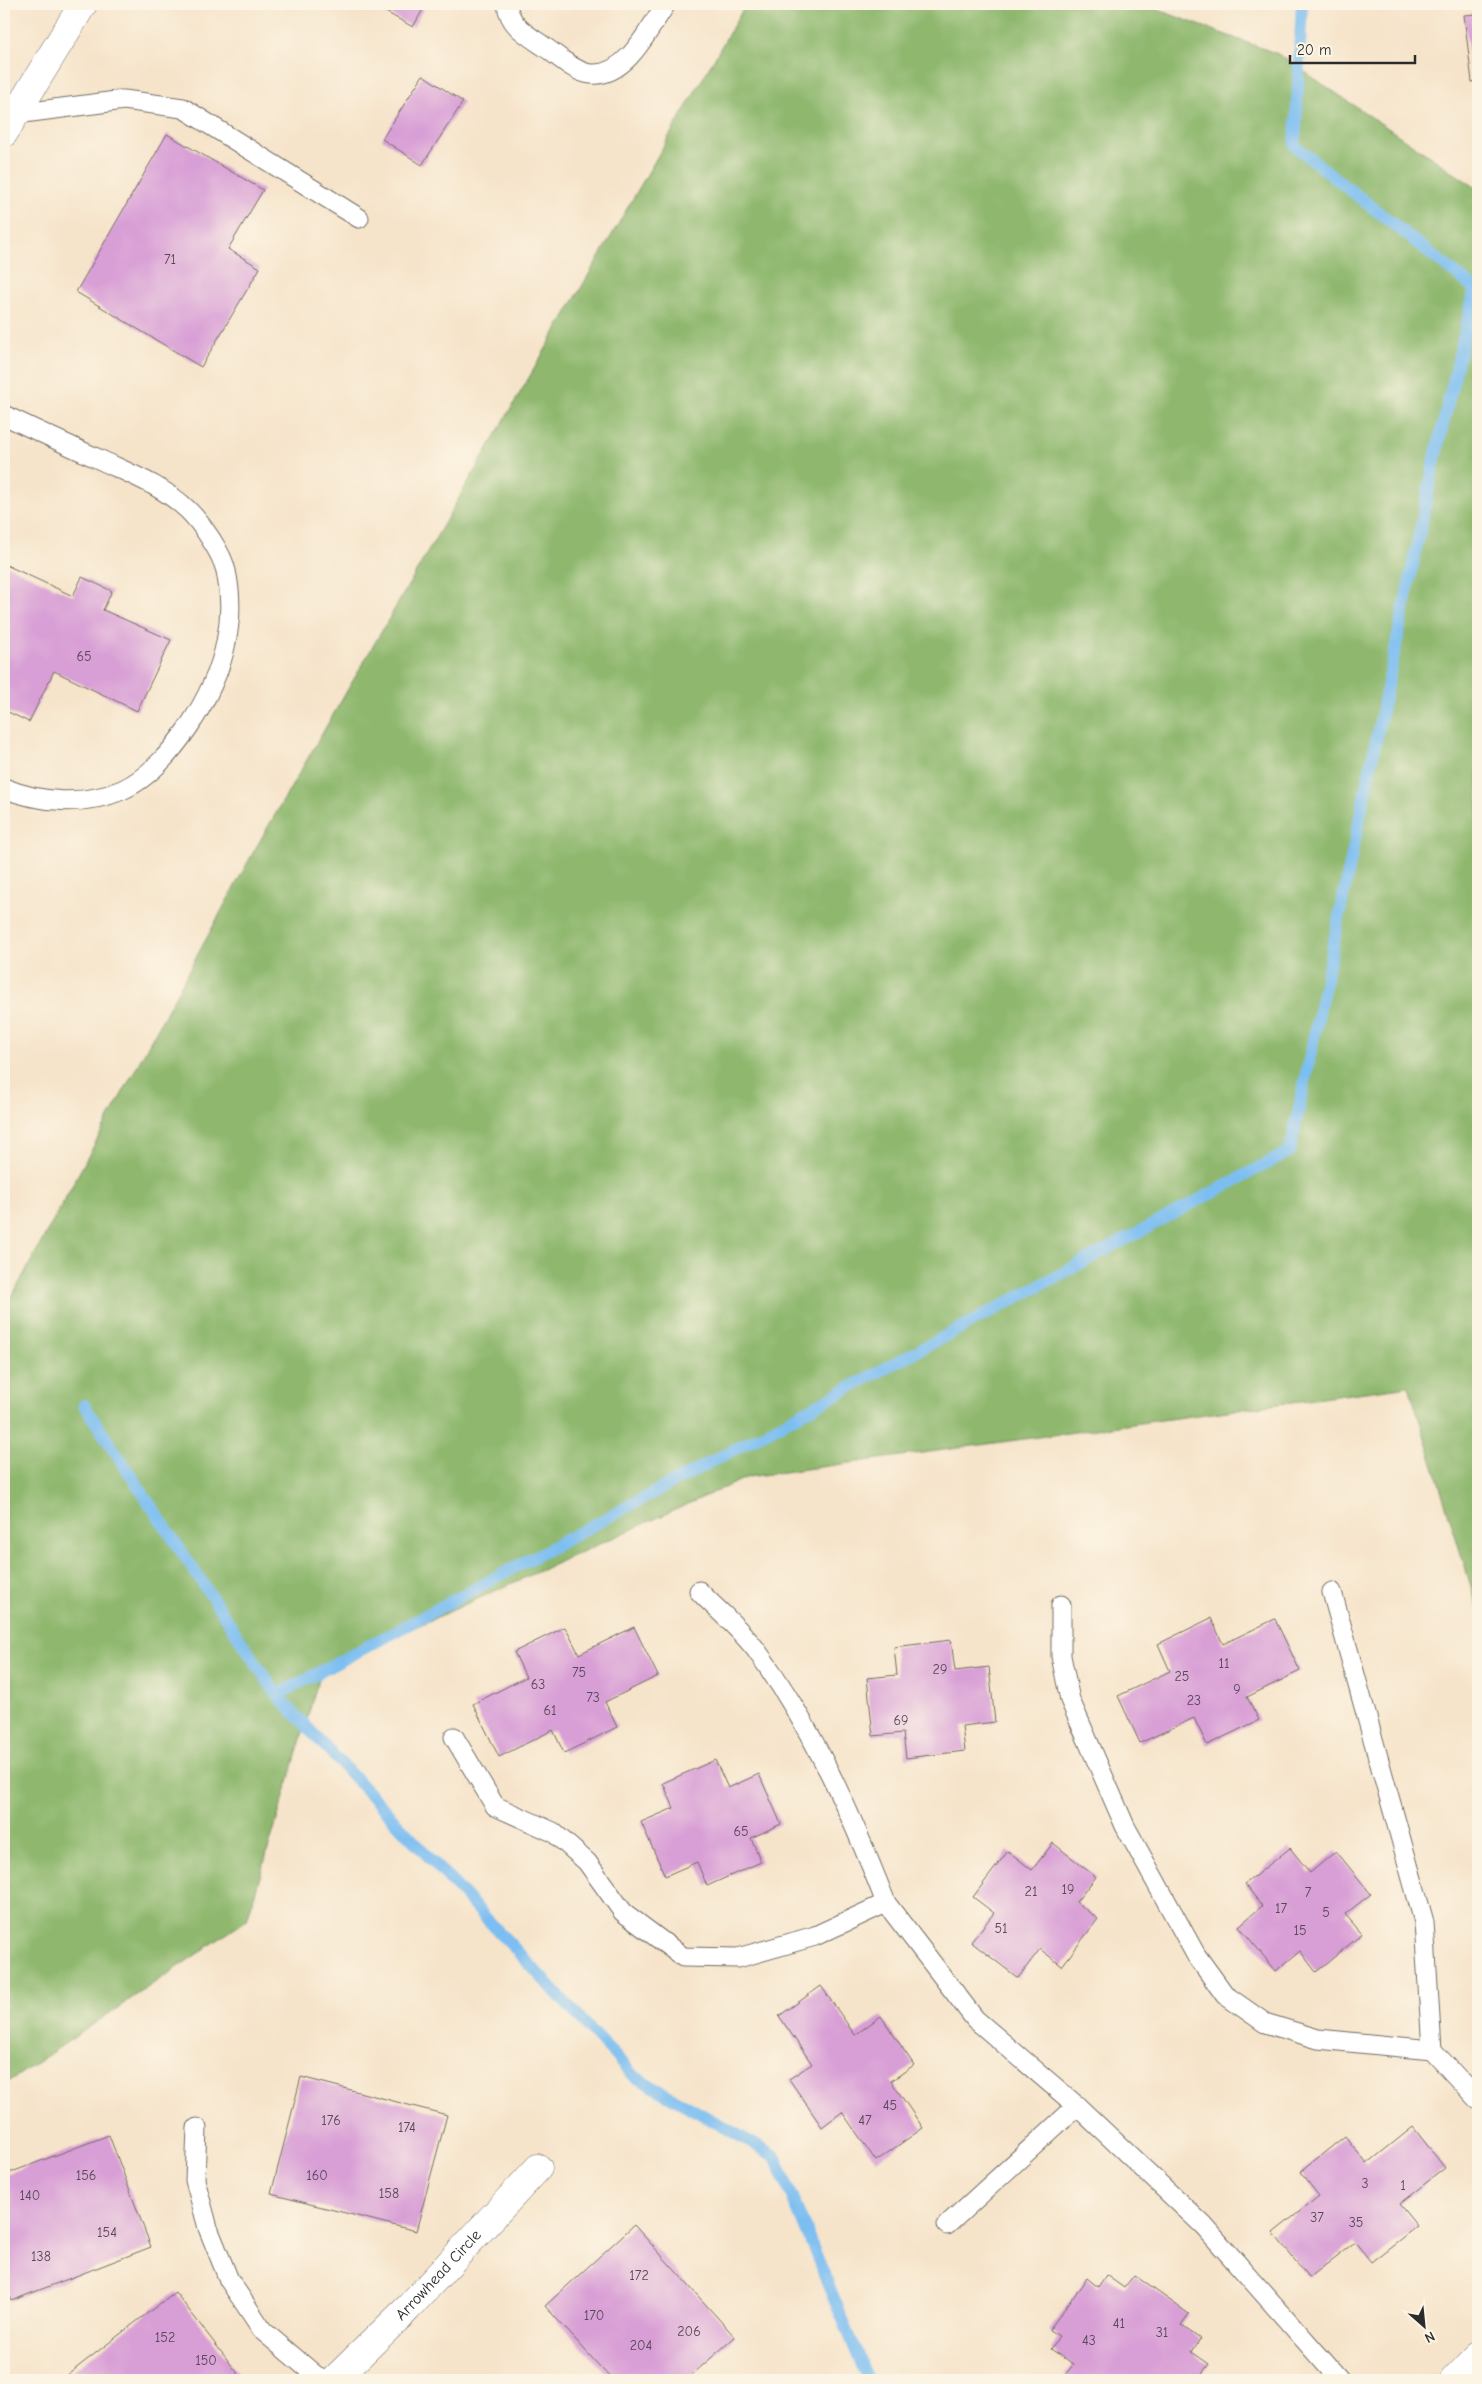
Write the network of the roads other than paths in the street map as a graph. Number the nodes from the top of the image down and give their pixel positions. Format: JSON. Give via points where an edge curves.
{"nodes":[{"id":1,"x":83,"y":4,"type":"edge"},
{"id":2,"x":506,"y":4,"type":"edge"},
{"id":3,"x":666,"y":4,"type":"edge"},
{"id":4,"x":8,"y":118,"type":"edge"},
{"id":5,"x":359,"y":218,"type":"dead end"},
{"id":6,"x":4,"y":415,"type":"edge"},
{"id":7,"x":4,"y":788,"type":"edge"},
{"id":8,"x":699,"y":1591,"type":"dead end"},
{"id":9,"x":1332,"y":1592,"type":"dead end"},
{"id":10,"x":1061,"y":1606,"type":"dead end"},
{"id":11,"x":454,"y":1737,"type":"dead end"},
{"id":12,"x":886,"y":1903,"type":"junction"},
{"id":13,"x":1432,"y":2050,"type":"junction"},
{"id":14,"x":1478,"y":2100,"type":"edge"},
{"id":15,"x":1077,"y":2106,"type":"junction"},
{"id":16,"x":197,"y":2128,"type":"dead end"},
{"id":17,"x":538,"y":2168,"type":"dead end"},
{"id":18,"x":947,"y":2224,"type":"dead end"},
{"id":19,"x":1478,"y":2356,"type":"edge"},
{"id":20,"x":321,"y":2380,"type":"edge"},
{"id":21,"x":334,"y":2380,"type":"edge"},
{"id":22,"x":1340,"y":2380,"type":"edge"},
{"id":23,"x":1455,"y":2380,"type":"edge"}],
"edges":[{"from":1,"to":4,"type":"street"},
{"from":2,"to":3,"type":"lane","via":[[513,23],[522,31],[590,74],[607,72],[619,65],[635,49]]},
{"from":4,"to":5,"type":"lane","via":[[124,100],[183,108]]},
{"from":6,"to":7,"type":"lane","via":[[158,487],[188,510],[210,537],[226,570],[230,606],[226,644],[212,683],[171,750],[147,775],[121,790],[88,799],[48,801]]},
{"from":8,"to":12,"type":"lane","via":[[758,1652],[812,1736],[860,1836]]},
{"from":9,"to":13,"type":"lane","via":[[1424,1922]]},
{"from":10,"to":13,"type":"lane","via":[[1061,1656],[1070,1700],[1125,1826],[1196,1955],[1225,1995],[1265,2023],[1318,2039]]},
{"from":11,"to":12,"type":"lane","via":[[496,1806],[553,1832],[588,1862],[623,1912],[683,1957],[738,1958],[815,1936]]},
{"from":12,"to":15,"type":"lane","via":[[975,2019]]},
{"from":13,"to":14,"type":"lane"},
{"from":15,"to":18,"type":"lane"},
{"from":15,"to":22,"type":"lane","via":[[1204,2226]]},
{"from":16,"to":20,"type":"lane","via":[[195,2180],[208,2228],[229,2280],[263,2331]]},
{"from":17,"to":21,"type":"street","name":"Arrowhead Circle","via":[[408,2308]]},
{"from":19,"to":23,"type":"street"}]}
